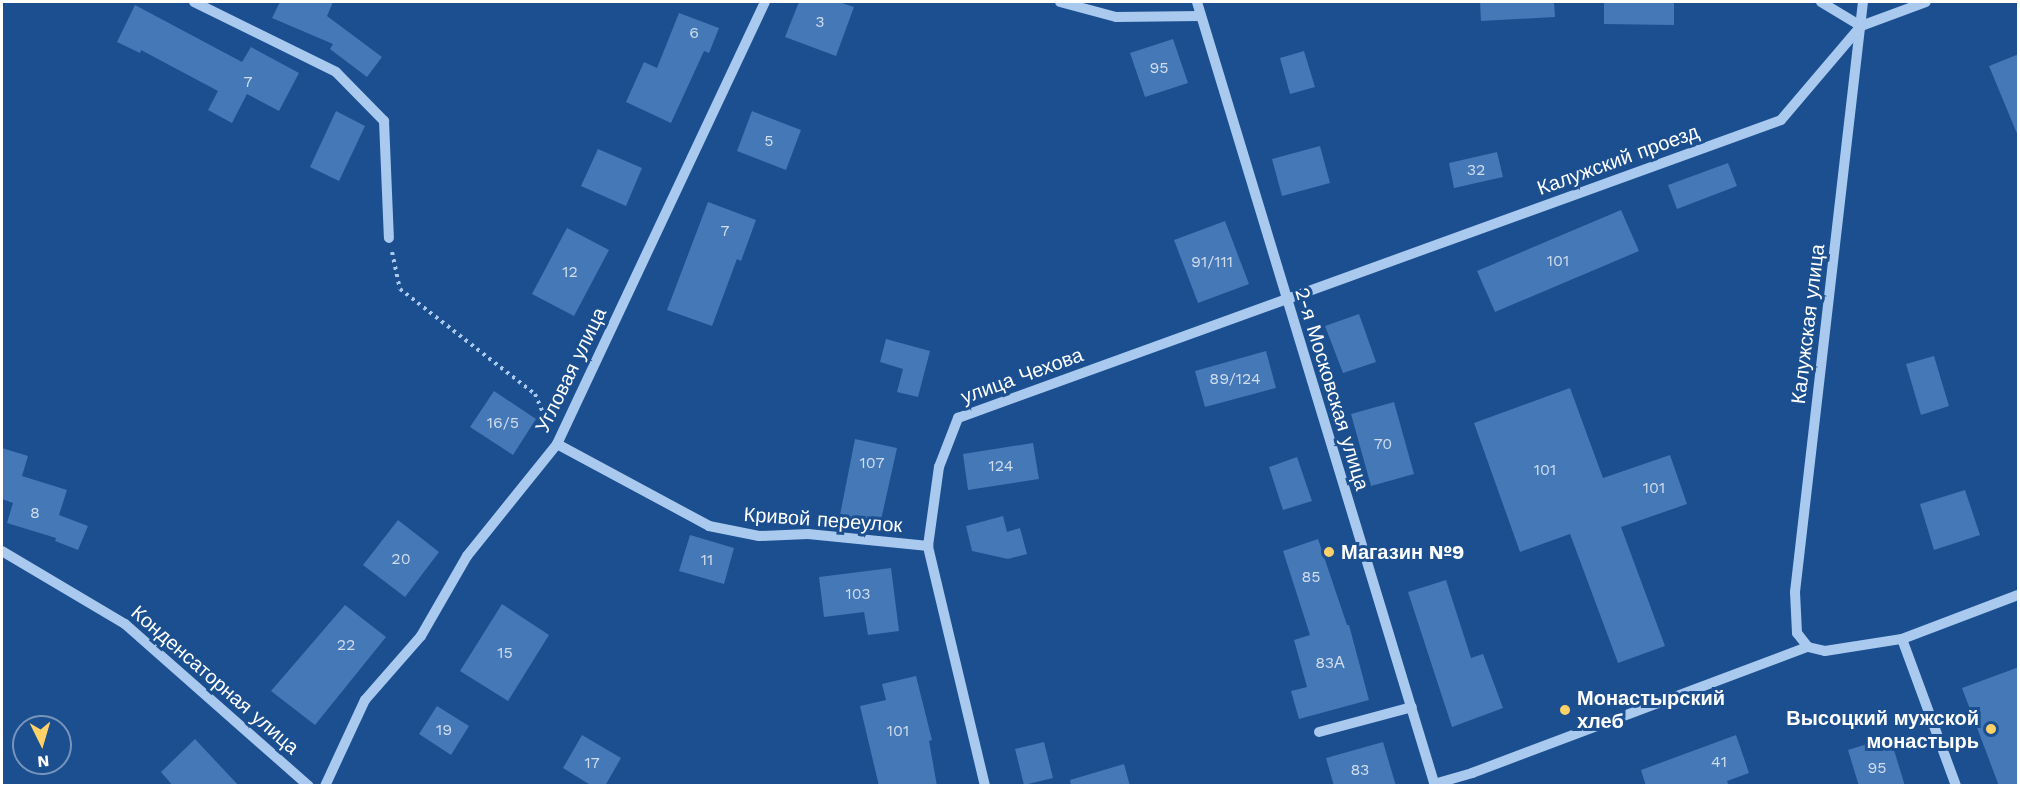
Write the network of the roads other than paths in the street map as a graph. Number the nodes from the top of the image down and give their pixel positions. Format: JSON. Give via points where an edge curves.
{"nodes":[{"id":1,"x":194,"y":2,"type":"edge"},
{"id":2,"x":765,"y":2,"type":"edge"},
{"id":3,"x":1060,"y":2,"type":"edge"},
{"id":4,"x":1197,"y":2,"type":"edge"},
{"id":5,"x":1821,"y":2,"type":"edge"},
{"id":6,"x":1863,"y":2,"type":"edge"},
{"id":7,"x":1926,"y":2,"type":"edge"},
{"id":8,"x":1201,"y":16,"type":"junction"},
{"id":9,"x":1861,"y":26,"type":"junction"},
{"id":10,"x":389,"y":238,"type":"road end"},
{"id":11,"x":1285,"y":299,"type":"junction"},
{"id":12,"x":556,"y":444,"type":"junction"},
{"id":13,"x":928,"y":546,"type":"junction"},
{"id":14,"x":2,"y":551,"type":"edge"},
{"id":15,"x":2019,"y":595,"type":"edge"},
{"id":16,"x":1902,"y":639,"type":"junction"},
{"id":17,"x":1808,"y":647,"type":"junction"},
{"id":18,"x":1412,"y":707,"type":"junction"},
{"id":19,"x":1319,"y":732,"type":"dead end"},
{"id":20,"x":1434,"y":785,"type":"edge"},
{"id":21,"x":309,"y":786,"type":"edge"},
{"id":22,"x":325,"y":786,"type":"edge"},
{"id":23,"x":986,"y":786,"type":"edge"},
{"id":24,"x":1956,"y":786,"type":"edge"}],
"edges":[{"from":1,"to":10,"type":"street","via":[[336,72],[384,122]]},
{"from":2,"to":12,"type":"street","name":"Угловая улица"},
{"from":3,"to":8,"type":"street","via":[[1116,16]]},
{"from":4,"to":8,"type":"street","name":"2-я Московская улица"},
{"from":5,"to":9,"type":"street"},
{"from":6,"to":9,"type":"street","name":"Калужская улица"},
{"from":7,"to":9,"type":"street","name":"Калужский проезд"},
{"from":8,"to":11,"type":"street","name":"2-я Московская улица"},
{"from":9,"to":11,"type":"street","name":"Калужский проезд","via":[[1781,120]]},
{"from":9,"to":17,"type":"street","name":"Калужская улица","via":[[1795,592],[1797,633]]},
{"from":11,"to":13,"type":"street","name":"улица Чехова","via":[[958,418],[939,467]]},
{"from":11,"to":18,"type":"street","name":"2-я Московская улица"},
{"from":12,"to":13,"type":"street","name":"Кривой переулок","via":[[709,526],[759,536],[808,534]]},
{"from":12,"to":22,"type":"street","name":"Угловая улица","via":[[467,556],[421,636],[365,700]]},
{"from":13,"to":23,"type":"street","name":"улица Чехова"},
{"from":14,"to":21,"type":"street","name":"Конденсаторная улица","via":[[126,624]]},
{"from":15,"to":16,"type":"street"},
{"from":16,"to":17,"type":"street","via":[[1825,651]]},
{"from":16,"to":24,"type":"street"},
{"from":17,"to":20,"type":"street"},
{"from":18,"to":19,"type":"street"},
{"from":18,"to":20,"type":"street","name":"2-я Московская улица"}]}
